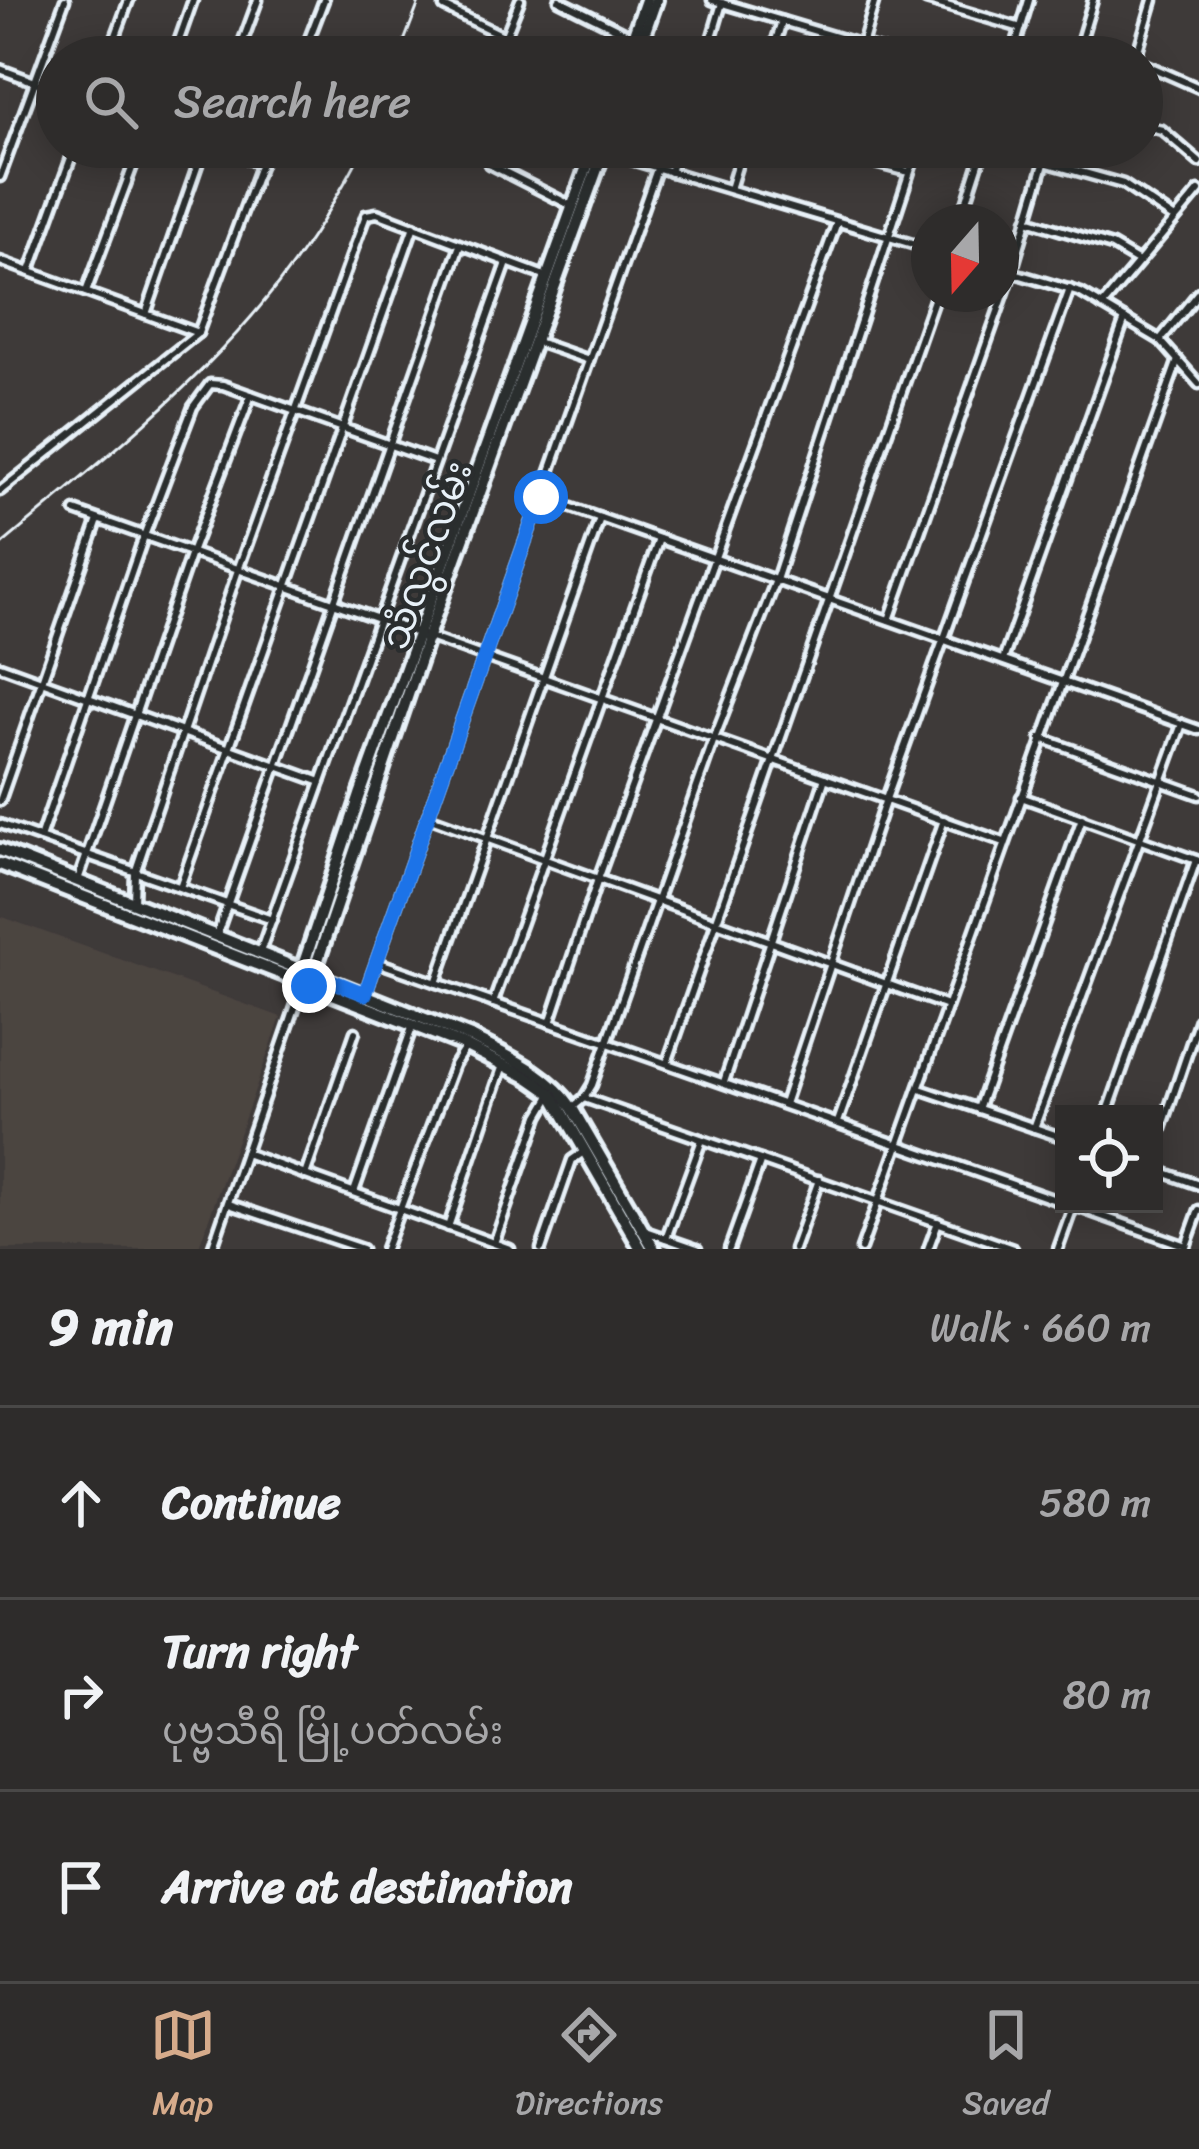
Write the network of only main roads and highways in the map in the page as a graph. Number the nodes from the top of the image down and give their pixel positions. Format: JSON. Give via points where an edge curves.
{"nodes":[{"id":1,"x":646,"y":0,"type":"edge"},
{"id":2,"x":656,"y":0,"type":"edge"},
{"id":3,"x":633,"y":36,"type":"edge"},
{"id":4,"x":643,"y":36,"type":"edge"},
{"id":5,"x":590,"y":168,"type":"edge"},
{"id":6,"x":593,"y":168,"type":"edge"},
{"id":7,"x":552,"y":278,"type":"junction"},
{"id":8,"x":422,"y":636,"type":"junction"},
{"id":9,"x":0,"y":850,"type":"edge"},
{"id":10,"x":0,"y":864,"type":"edge"},
{"id":11,"x":305,"y":980,"type":"junction"},
{"id":12,"x":470,"y":1042,"type":"junction"},
{"id":13,"x":633,"y":1220,"type":"junction"},
{"id":14,"x":641,"y":1249,"type":"edge"},
{"id":15,"x":654,"y":1249,"type":"edge"}],
"edges":[{"from":1,"to":3,"type":"main road"},
{"from":2,"to":4,"type":"main road"},
{"from":5,"to":7,"type":"main road","name":"သံလွင်လမ်း"},
{"from":6,"to":7,"type":"main road","name":"သံလွင်လမ်း"},
{"from":7,"to":8,"type":"main road","name":"သံလွင်လမ်း"},
{"from":7,"to":8,"type":"main road","name":"သံလွင်လမ်း"},
{"from":8,"to":11,"type":"main road","name":"သံလွင်လမ်း"},
{"from":9,"to":11,"type":"main road","via":[[260,952]]},
{"from":10,"to":11,"type":"main road"},
{"from":11,"to":12,"type":"main road"},
{"from":11,"to":12,"type":"main road","via":[[365,994]]},
{"from":12,"to":13,"type":"main road","via":[[552,1094]]},
{"from":12,"to":13,"type":"main road","via":[[560,1090]]},
{"from":13,"to":14,"type":"main road"},
{"from":13,"to":15,"type":"main road"}]}
